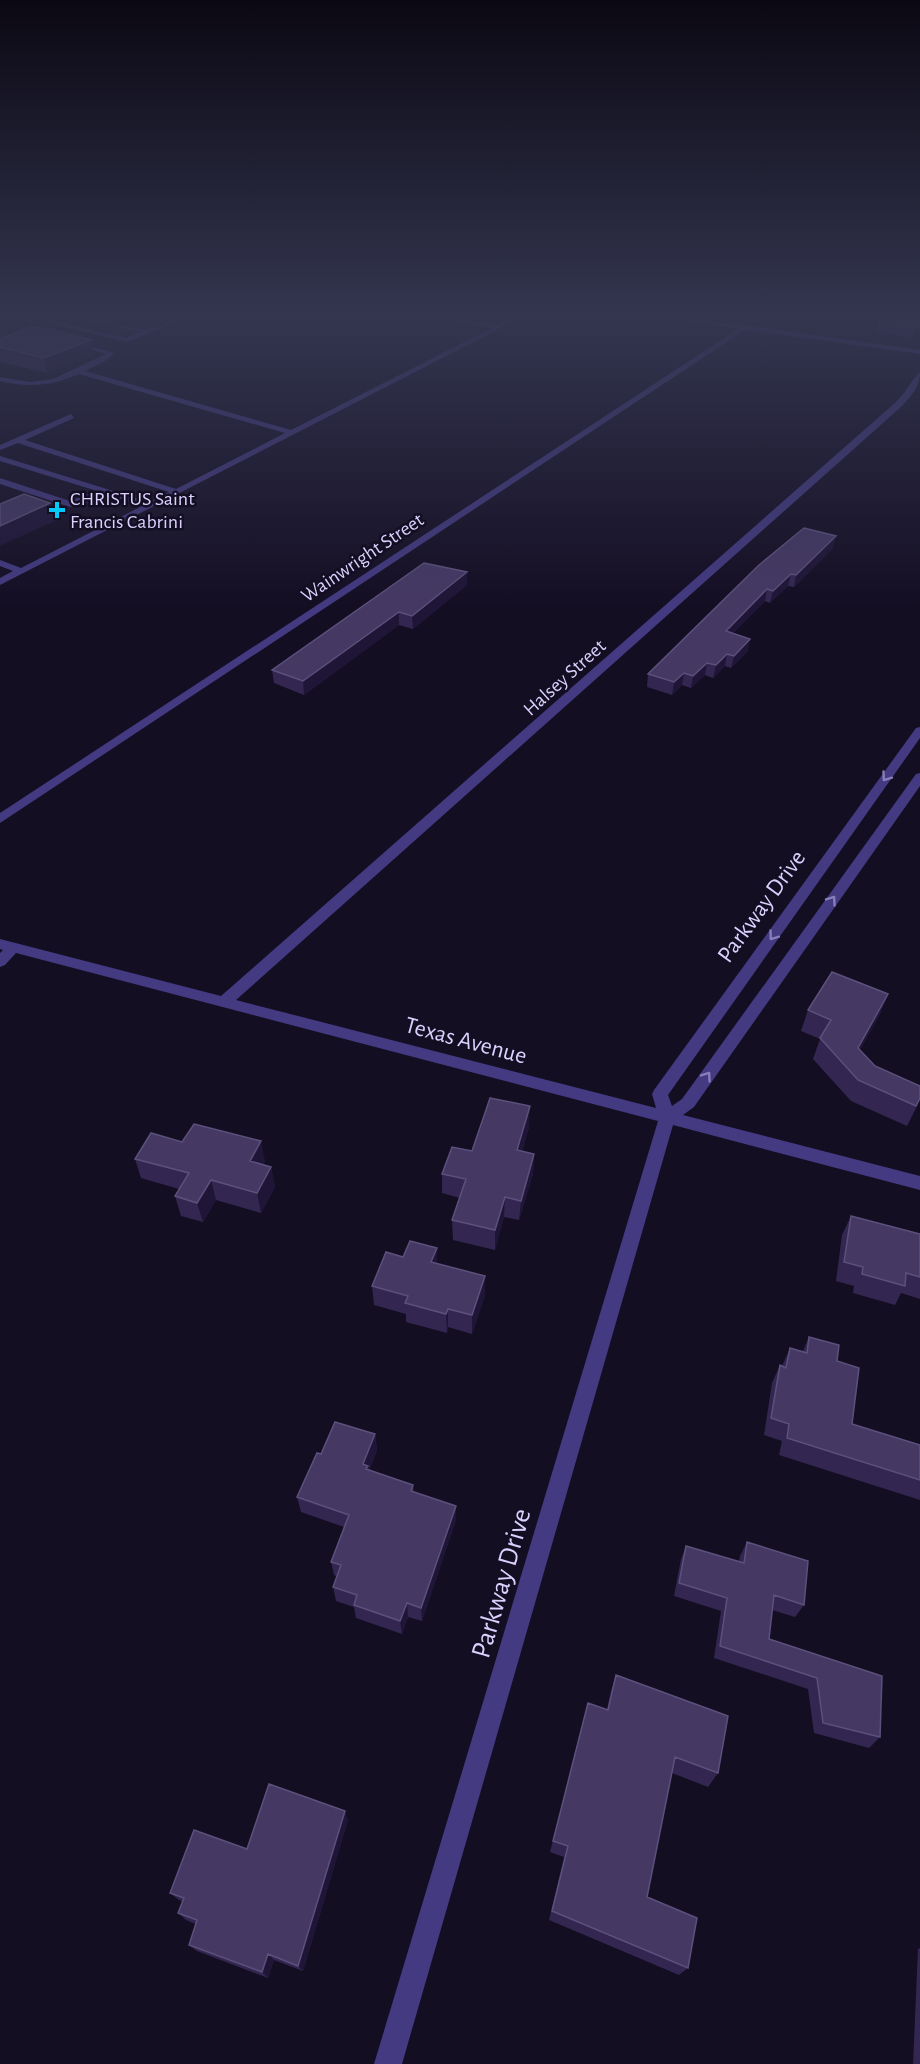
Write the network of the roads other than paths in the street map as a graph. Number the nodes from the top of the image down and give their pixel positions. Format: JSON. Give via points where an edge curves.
{"nodes":[{"id":1,"x":228,"y":414,"type":"edge"},
{"id":2,"x":325,"y":414,"type":"edge"},
{"id":3,"x":613,"y":414,"type":"edge"},
{"id":4,"x":887,"y":414,"type":"edge"},
{"id":5,"x":71,"y":416,"type":"dead end"},
{"id":6,"x":290,"y":432,"type":"junction"},
{"id":7,"x":18,"y":440,"type":"junction"},
{"id":8,"x":0,"y":448,"type":"edge"},
{"id":9,"x":0,"y":458,"type":"edge"},
{"id":10,"x":0,"y":481,"type":"edge"},
{"id":11,"x":105,"y":491,"type":"junction"},
{"id":12,"x":175,"y":491,"type":"junction"},
{"id":13,"x":149,"y":505,"type":"junction"},
{"id":14,"x":0,"y":563,"type":"edge"},
{"id":15,"x":21,"y":571,"type":"junction"},
{"id":16,"x":1,"y":580,"type":"edge"},
{"id":17,"x":920,"y":730,"type":"edge"},
{"id":18,"x":920,"y":777,"type":"edge"},
{"id":19,"x":0,"y":819,"type":"edge"},
{"id":20,"x":6,"y":946,"type":"edge"},
{"id":21,"x":0,"y":962,"type":"edge"},
{"id":22,"x":224,"y":1002,"type":"junction"},
{"id":23,"x":667,"y":1118,"type":"junction"},
{"id":24,"x":920,"y":1183,"type":"edge"},
{"id":25,"x":388,"y":2064,"type":"edge"}],
"edges":[{"from":1,"to":6,"type":"street"},
{"from":2,"to":6,"type":"street"},
{"from":3,"to":19,"type":"street","name":"Wainwright Street"},
{"from":4,"to":22,"type":"street","name":"Halsey Street"},
{"from":5,"to":7,"type":"street"},
{"from":6,"to":12,"type":"street"},
{"from":7,"to":8,"type":"street"},
{"from":7,"to":12,"type":"street"},
{"from":9,"to":11,"type":"street"},
{"from":10,"to":11,"type":"street","via":[[70,504]]},
{"from":11,"to":13,"type":"street"},
{"from":12,"to":13,"type":"street"},
{"from":13,"to":15,"type":"street"},
{"from":14,"to":15,"type":"street"},
{"from":15,"to":16,"type":"street"},
{"from":17,"to":23,"type":"street","name":"Parkway Drive","one_way":true,"via":[[660,1094]]},
{"from":23,"to":18,"type":"street","one_way":true,"via":[[688,1103]]},
{"from":20,"to":21,"type":"street"},
{"from":20,"to":22,"type":"street","name":"Texas Avenue"},
{"from":22,"to":23,"type":"street","name":"Texas Avenue"},
{"from":23,"to":24,"type":"street","name":"Texas Avenue"},
{"from":23,"to":25,"type":"street","name":"Parkway Drive"}]}
